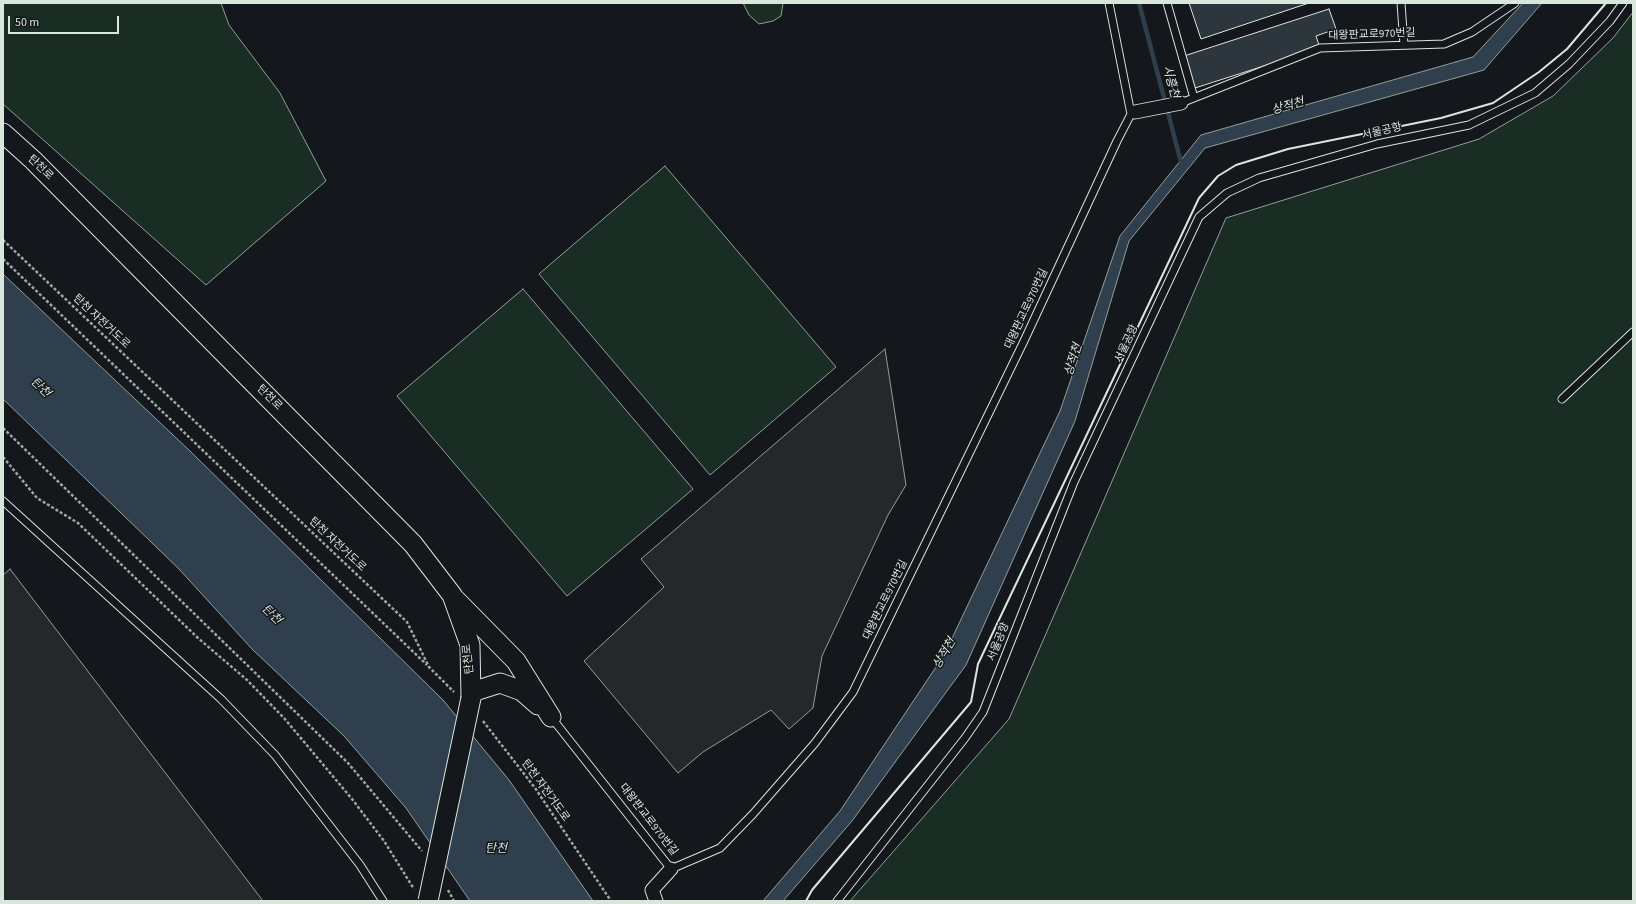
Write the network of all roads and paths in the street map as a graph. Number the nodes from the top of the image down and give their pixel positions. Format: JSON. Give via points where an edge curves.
{"nodes":[{"id":1,"x":1109,"y":3,"type":"edge"},
{"id":2,"x":1167,"y":3,"type":"edge"},
{"id":3,"x":1402,"y":3,"type":"edge"},
{"id":4,"x":1515,"y":3,"type":"edge"},
{"id":5,"x":1623,"y":3,"type":"edge"},
{"id":6,"x":1404,"y":45,"type":"junction"},
{"id":7,"x":1194,"y":98,"type":"junction"},
{"id":8,"x":1181,"y":103,"type":"joint"},
{"id":9,"x":1133,"y":113,"type":"junction"},
{"id":10,"x":3,"y":133,"type":"edge"},
{"id":11,"x":3,"y":240,"type":"edge"},
{"id":12,"x":3,"y":259,"type":"edge"},
{"id":13,"x":1633,"y":332,"type":"edge"},
{"id":14,"x":1562,"y":399,"type":"dead end"},
{"id":15,"x":3,"y":428,"type":"edge"},
{"id":16,"x":3,"y":457,"type":"edge"},
{"id":17,"x":3,"y":501,"type":"edge"},
{"id":18,"x":452,"y":595,"type":"junction"},
{"id":19,"x":429,"y":667,"type":"junction"},
{"id":20,"x":466,"y":694,"type":"junction"},
{"id":21,"x":478,"y":716,"type":"dead end"},
{"id":22,"x":551,"y":717,"type":"junction"},
{"id":23,"x":423,"y":852,"type":"dead end"},
{"id":24,"x":672,"y":869,"type":"junction"},
{"id":25,"x":448,"y":889,"type":"dead end"},
{"id":26,"x":422,"y":896,"type":"edge"},
{"id":27,"x":383,"y":901,"type":"edge"},
{"id":28,"x":454,"y":901,"type":"edge"},
{"id":29,"x":611,"y":901,"type":"edge"},
{"id":30,"x":656,"y":901,"type":"edge"},
{"id":31,"x":837,"y":901,"type":"edge"}],
"edges":[{"from":1,"to":9,"type":"lane"},
{"from":2,"to":7,"type":"lane"},
{"from":3,"to":6,"type":"lane"},
{"from":4,"to":6,"type":"lane","name":"대왕판교로970번길","via":[[1472,32],[1444,44]]},
{"from":5,"to":31,"type":"lane","name":"서울공항","via":[[1610,22],[1569,64],[1534,93],[1469,125],[1377,144],[1258,178],[1227,193],[1199,217],[1074,482],[983,712]]},
{"from":6,"to":7,"type":"lane","name":"대왕판교로970번길","via":[[1320,48]]},
{"from":7,"to":8,"type":"lane","name":"대왕판교로970번길"},
{"from":8,"to":9,"type":"street"},
{"from":9,"to":24,"type":"lane","name":"대왕판교로970번길","via":[[1117,141],[1024,340],[853,692],[815,743],[720,848]]},
{"from":10,"to":18,"type":"main road","name":"탄천로","via":[[45,172],[413,544]]},
{"from":11,"to":19,"type":"path","name":"탄천 자전거도로","via":[[407,622]]},
{"from":12,"to":19,"type":"path"},
{"from":13,"to":14,"type":"lane"},
{"from":15,"to":23,"type":"path","via":[[348,763]]},
{"from":16,"to":26,"type":"path","via":[[37,498],[78,523],[198,638],[247,680],[284,718],[352,799]]},
{"from":17,"to":27,"type":"lane","via":[[221,699],[275,755],[360,865]]},
{"from":18,"to":20,"type":"main road","name":"탄천로","via":[[470,645]]},
{"from":18,"to":22,"type":"main road","via":[[516,661]]},
{"from":19,"to":20,"type":"path","name":"탄천 자전거도로"},
{"from":20,"to":22,"type":"main road","via":[[500,683],[522,691]]},
{"from":20,"to":26,"type":"main road","name":"탄천로","bridge":true},
{"from":21,"to":29,"type":"path","name":"탄천 자전거도로","via":[[535,788]]},
{"from":22,"to":24,"type":"lane","name":"대왕판교로970번길"},
{"from":24,"to":30,"type":"street","via":[[652,890]]},
{"from":25,"to":28,"type":"path"}]}
